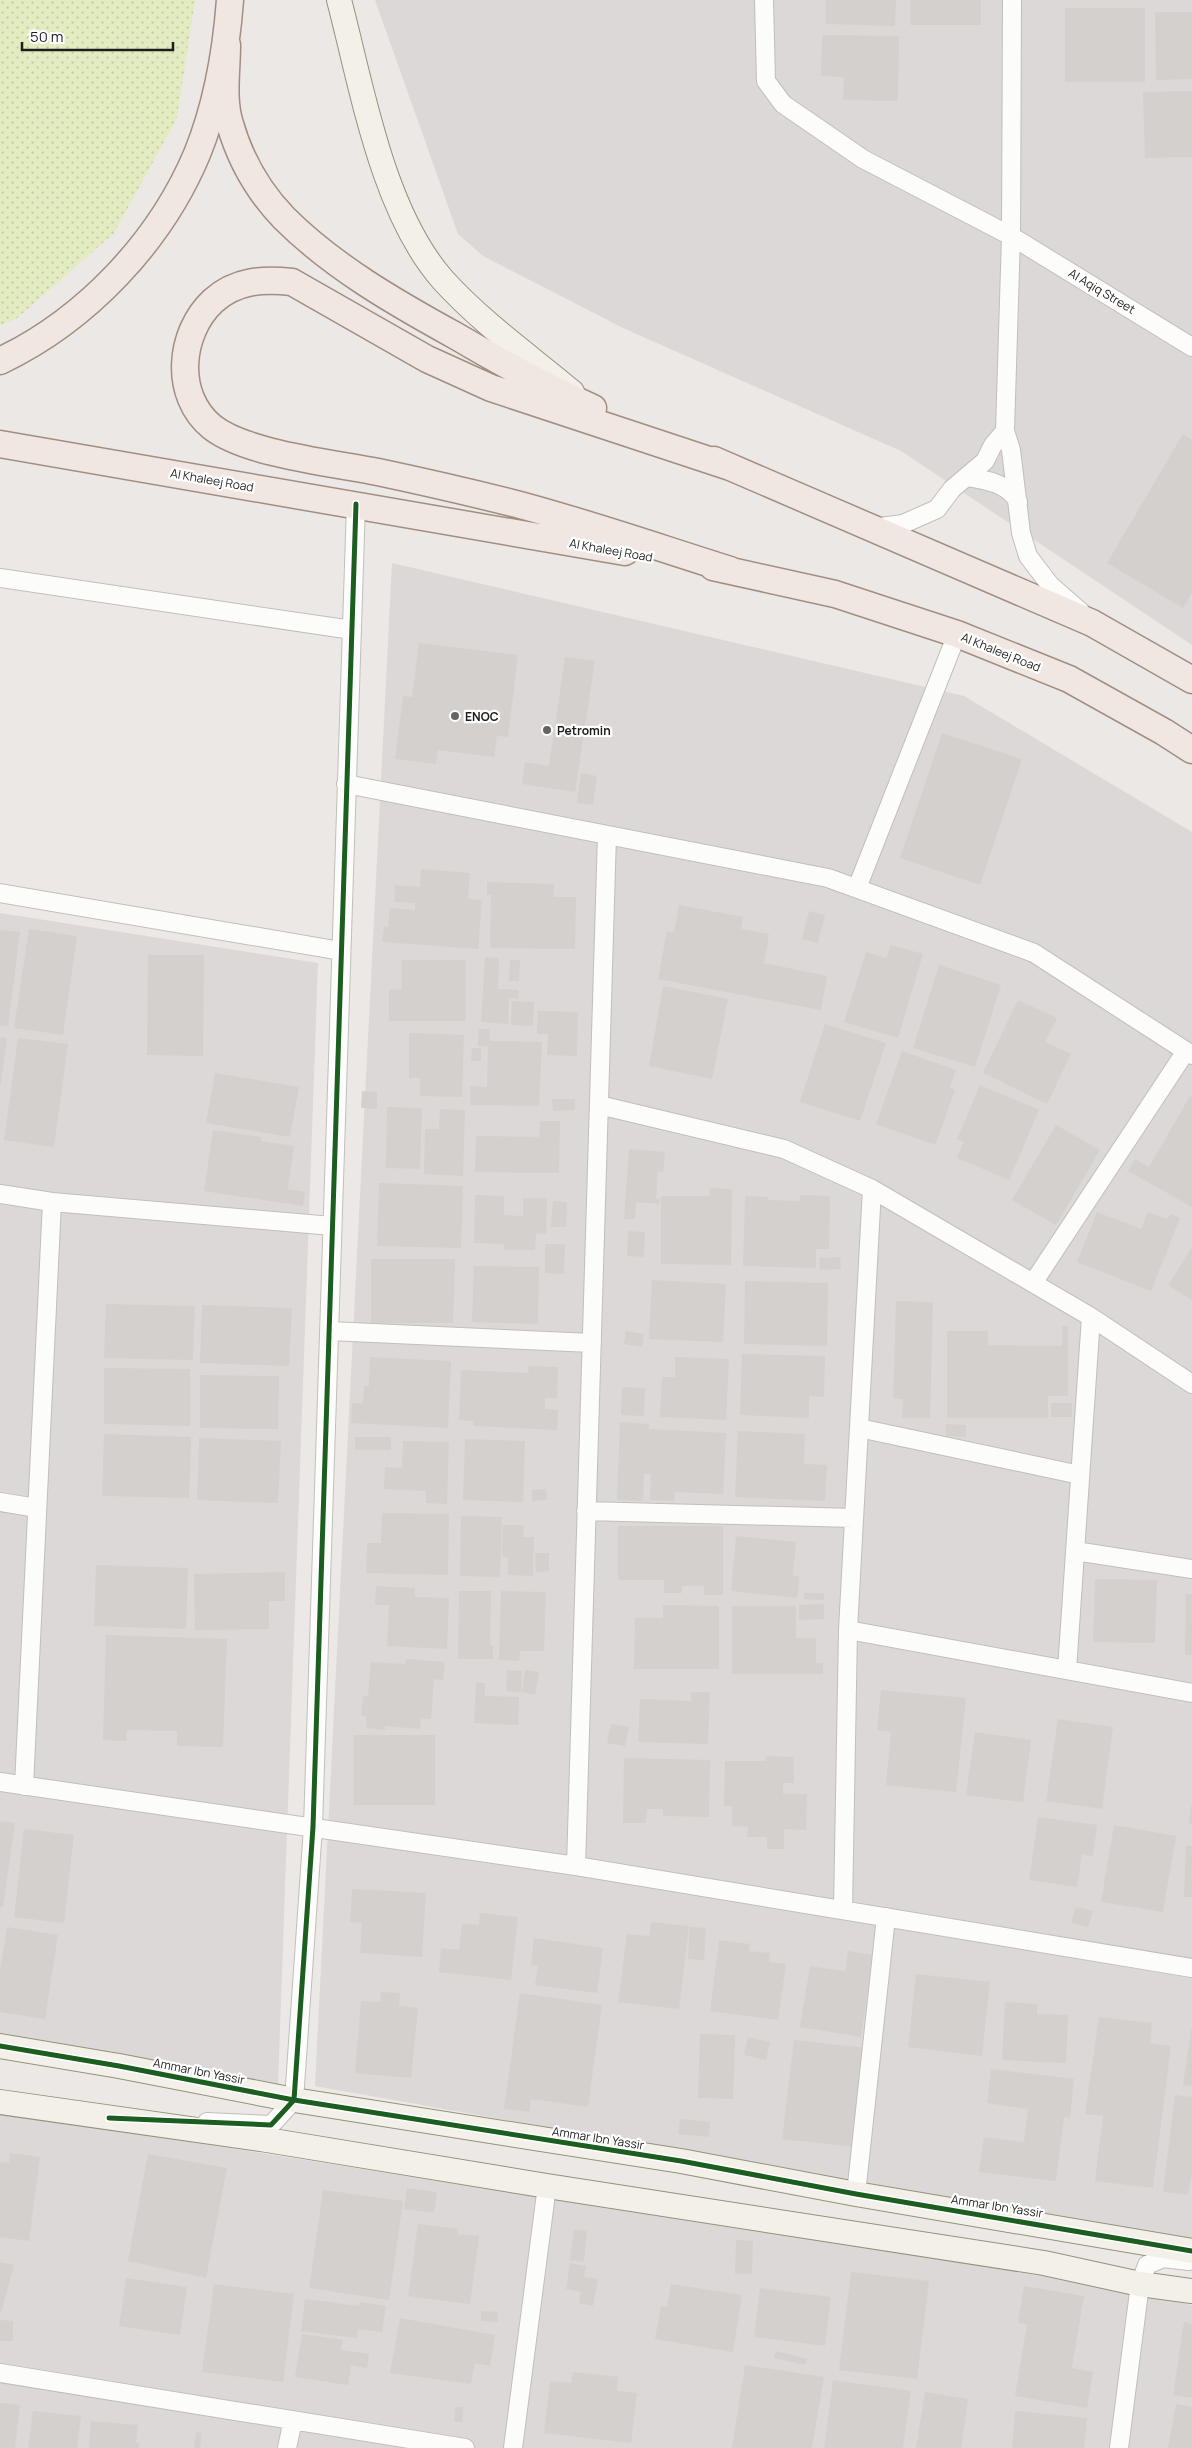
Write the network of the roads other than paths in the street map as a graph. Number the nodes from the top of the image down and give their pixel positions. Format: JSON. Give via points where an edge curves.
{"nodes":[{"id":1,"x":230,"y":0,"type":"edge"},
{"id":2,"x":339,"y":0,"type":"edge"},
{"id":3,"x":764,"y":0,"type":"edge"},
{"id":4,"x":1012,"y":0,"type":"edge"},
{"id":5,"x":227,"y":45,"type":"junction"},
{"id":6,"x":1011,"y":236,"type":"junction"},
{"id":7,"x":1192,"y":346,"type":"edge"},
{"id":8,"x":0,"y":361,"type":"edge"},
{"id":9,"x":587,"y":405,"type":"junction"},
{"id":10,"x":1005,"y":431,"type":"junction"},
{"id":11,"x":0,"y":444,"type":"edge"},
{"id":12,"x":730,"y":467,"type":"junction"},
{"id":13,"x":968,"y":477,"type":"junction"},
{"id":14,"x":1018,"y":502,"type":"junction"},
{"id":15,"x":356,"y":504,"type":"junction"},
{"id":16,"x":873,"y":528,"type":"junction"},
{"id":17,"x":730,"y":570,"type":"junction"},
{"id":18,"x":0,"y":578,"type":"edge"},
{"id":19,"x":1092,"y":623,"type":"junction"},
{"id":20,"x":352,"y":630,"type":"junction"},
{"id":21,"x":957,"y":634,"type":"junction"},
{"id":22,"x":1192,"y":680,"type":"edge"},
{"id":23,"x":1192,"y":750,"type":"edge"},
{"id":24,"x":346,"y":784,"type":"junction"},
{"id":25,"x":607,"y":835,"type":"junction"},
{"id":26,"x":857,"y":888,"type":"junction"},
{"id":27,"x":0,"y":893,"type":"edge"},
{"id":28,"x":341,"y":951,"type":"junction"},
{"id":29,"x":1189,"y":1053,"type":"edge"},
{"id":30,"x":599,"y":1105,"type":"junction"},
{"id":31,"x":872,"y":1189,"type":"junction"},
{"id":32,"x":0,"y":1194,"type":"edge"},
{"id":33,"x":52,"y":1202,"type":"junction"},
{"id":34,"x":332,"y":1226,"type":"junction"},
{"id":35,"x":1033,"y":1283,"type":"junction"},
{"id":36,"x":1091,"y":1317,"type":"junction"},
{"id":37,"x":329,"y":1331,"type":"junction"},
{"id":38,"x":592,"y":1343,"type":"junction"},
{"id":39,"x":1192,"y":1384,"type":"edge"},
{"id":40,"x":859,"y":1428,"type":"junction"},
{"id":41,"x":1080,"y":1475,"type":"junction"},
{"id":42,"x":0,"y":1502,"type":"edge"},
{"id":43,"x":37,"y":1508,"type":"junction"},
{"id":44,"x":586,"y":1511,"type":"junction"},
{"id":45,"x":854,"y":1518,"type":"junction"},
{"id":46,"x":1075,"y":1551,"type":"junction"},
{"id":47,"x":1192,"y":1568,"type":"edge"},
{"id":48,"x":848,"y":1630,"type":"junction"},
{"id":49,"x":1067,"y":1670,"type":"junction"},
{"id":50,"x":1192,"y":1693,"type":"edge"},
{"id":51,"x":0,"y":1782,"type":"edge"},
{"id":52,"x":24,"y":1786,"type":"junction"},
{"id":53,"x":313,"y":1827,"type":"junction"},
{"id":54,"x":576,"y":1866,"type":"junction"},
{"id":55,"x":843,"y":1910,"type":"junction"},
{"id":56,"x":886,"y":1917,"type":"junction"},
{"id":57,"x":1192,"y":1968,"type":"edge"},
{"id":58,"x":0,"y":2046,"type":"edge"},
{"id":59,"x":294,"y":2100,"type":"junction"},
{"id":60,"x":0,"y":2102,"type":"edge"},
{"id":61,"x":109,"y":2118,"type":"junction"},
{"id":62,"x":547,"y":2186,"type":"junction"},
{"id":63,"x":856,"y":2194,"type":"junction"},
{"id":64,"x":1192,"y":2251,"type":"edge"},
{"id":65,"x":1192,"y":2261,"type":"edge"},
{"id":66,"x":1140,"y":2284,"type":"junction"},
{"id":67,"x":1192,"y":2291,"type":"edge"},
{"id":68,"x":0,"y":2373,"type":"edge"},
{"id":69,"x":293,"y":2420,"type":"junction"},
{"id":70,"x":287,"y":2448,"type":"edge"},
{"id":71,"x":465,"y":2448,"type":"edge"},
{"id":72,"x":514,"y":2448,"type":"edge"},
{"id":73,"x":1119,"y":2448,"type":"edge"}],
"edges":[{"from":1,"to":5,"type":"main road"},
{"from":2,"to":9,"type":"street","via":[[392,190],[421,250],[442,279],[474,310]]},
{"from":3,"to":6,"type":"street","name":"Al Aqiq Street","via":[[766,80],[783,104],[863,159]]},
{"from":4,"to":6,"type":"street"},
{"from":5,"to":8,"type":"main road","via":[[214,104],[196,155],[169,206],[137,253],[101,290],[53,331]]},
{"from":5,"to":9,"type":"main road","via":[[229,122],[248,169],[284,218],[328,254],[407,309]]},
{"from":6,"to":7,"type":"street","name":"Al Aqiq Street"},
{"from":6,"to":10,"type":"street"},
{"from":9,"to":12,"type":"main road"},
{"from":10,"to":13,"type":"street","via":[[985,461]]},
{"from":10,"to":14,"type":"street"},
{"from":11,"to":15,"type":"main road","name":"Al Khaleej Road"},
{"from":12,"to":16,"type":"main road"},
{"from":12,"to":17,"type":"main road","via":[[491,388],[427,358],[292,282],[268,279],[244,283],[223,292],[193,325],[186,345],[184,370],[200,414],[212,427],[233,439],[259,448],[521,505]]},
{"from":13,"to":14,"type":"street","via":[[1000,486],[1014,494]]},
{"from":13,"to":16,"type":"street","via":[[952,489],[937,509],[903,524]]},
{"from":14,"to":19,"type":"street","via":[[1021,533],[1028,556],[1050,585]]},
{"from":15,"to":17,"type":"main road","name":"Al Khaleej Road"},
{"from":15,"to":20,"type":"street"},
{"from":16,"to":19,"type":"main road"},
{"from":17,"to":21,"type":"main road","name":"Al Khaleej Road","via":[[835,594]]},
{"from":18,"to":20,"type":"street"},
{"from":19,"to":22,"type":"main road"},
{"from":20,"to":24,"type":"street"},
{"from":21,"to":23,"type":"main road","name":"Al Khaleej Road","via":[[1069,679]]},
{"from":21,"to":26,"type":"street"},
{"from":24,"to":25,"type":"street"},
{"from":24,"to":28,"type":"street"},
{"from":25,"to":26,"type":"street","via":[[828,878]]},
{"from":25,"to":30,"type":"street"},
{"from":26,"to":29,"type":"street","via":[[1034,953]]},
{"from":27,"to":28,"type":"street"},
{"from":28,"to":34,"type":"street"},
{"from":29,"to":35,"type":"street"},
{"from":30,"to":31,"type":"street","via":[[784,1148]]},
{"from":30,"to":38,"type":"street"},
{"from":31,"to":35,"type":"street"},
{"from":31,"to":40,"type":"street"},
{"from":32,"to":33,"type":"street"},
{"from":33,"to":34,"type":"street"},
{"from":33,"to":43,"type":"street"},
{"from":34,"to":37,"type":"street"},
{"from":35,"to":36,"type":"street"},
{"from":36,"to":39,"type":"street"},
{"from":36,"to":41,"type":"street"},
{"from":37,"to":38,"type":"street"},
{"from":37,"to":53,"type":"street"},
{"from":38,"to":44,"type":"street"},
{"from":40,"to":41,"type":"street"},
{"from":40,"to":45,"type":"street"},
{"from":41,"to":46,"type":"street"},
{"from":42,"to":43,"type":"street"},
{"from":43,"to":52,"type":"street"},
{"from":44,"to":45,"type":"street"},
{"from":44,"to":54,"type":"street"},
{"from":45,"to":48,"type":"street"},
{"from":46,"to":47,"type":"street"},
{"from":46,"to":49,"type":"street"},
{"from":48,"to":49,"type":"street"},
{"from":48,"to":55,"type":"street"},
{"from":49,"to":50,"type":"street"},
{"from":51,"to":52,"type":"street"},
{"from":52,"to":53,"type":"street"},
{"from":53,"to":54,"type":"street"},
{"from":53,"to":59,"type":"street"},
{"from":54,"to":55,"type":"street"},
{"from":55,"to":56,"type":"street"},
{"from":56,"to":57,"type":"street"},
{"from":56,"to":63,"type":"street"},
{"from":58,"to":59,"type":"street","name":"Ammar Ibn Yassir"},
{"from":59,"to":61,"type":"street","via":[[271,2125]]},
{"from":59,"to":63,"type":"street","name":"Ammar Ibn Yassir","via":[[681,2161]]},
{"from":60,"to":61,"type":"street"},
{"from":61,"to":62,"type":"street"},
{"from":62,"to":66,"type":"street","via":[[1044,2263]]},
{"from":62,"to":72,"type":"street"},
{"from":63,"to":64,"type":"street","name":"Ammar Ibn Yassir"},
{"from":65,"to":66,"type":"street","via":[[1163,2258],[1147,2265]]},
{"from":66,"to":67,"type":"street"},
{"from":66,"to":73,"type":"street"},
{"from":68,"to":69,"type":"street"},
{"from":69,"to":70,"type":"street"},
{"from":69,"to":71,"type":"street"}]}
